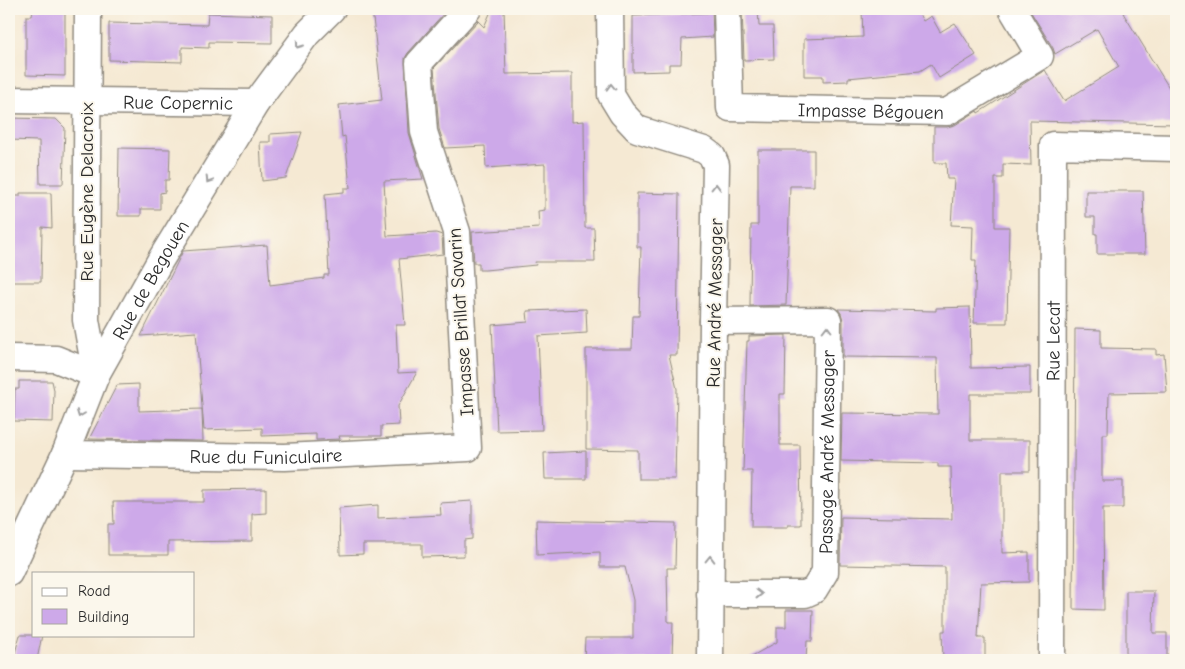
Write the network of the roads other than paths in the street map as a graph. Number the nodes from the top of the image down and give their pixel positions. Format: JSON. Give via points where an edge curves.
{"nodes":[{"id":1,"x":88,"y":9,"type":"edge"},
{"id":2,"x":332,"y":9,"type":"edge"},
{"id":3,"x":468,"y":9,"type":"edge"},
{"id":4,"x":610,"y":9,"type":"edge"},
{"id":5,"x":727,"y":9,"type":"edge"},
{"id":6,"x":1012,"y":9,"type":"edge"},
{"id":7,"x":9,"y":100,"type":"edge"},
{"id":8,"x":87,"y":101,"type":"junction"},
{"id":9,"x":256,"y":103,"type":"junction"},
{"id":10,"x":1176,"y":148,"type":"edge"},
{"id":11,"x":713,"y":321,"type":"junction"},
{"id":12,"x":9,"y":358,"type":"edge"},
{"id":13,"x":96,"y":375,"type":"junction"},
{"id":14,"x":468,"y":448,"type":"joint"},
{"id":15,"x":64,"y":454,"type":"junction"},
{"id":16,"x":9,"y":573,"type":"edge"},
{"id":17,"x":710,"y":594,"type":"junction"},
{"id":18,"x":710,"y":660,"type":"edge"},
{"id":19,"x":1052,"y":660,"type":"edge"}],
"edges":[{"from":1,"to":8,"type":"street","name":"Rue Eugène Delacroix"},
{"from":2,"to":9,"type":"street","name":"Rue de Begouen","one_way":true,"via":[[307,34]]},
{"from":3,"to":14,"type":"street","name":"Impasse Brillat Savarin","via":[[419,63],[424,132],[457,232]]},
{"from":11,"to":4,"type":"street","name":"Rue André Messager","one_way":true,"via":[[716,166],[712,156],[704,150],[638,128],[622,113],[611,95]]},
{"from":5,"to":6,"type":"street","name":"Impasse Bégouen","via":[[730,108],[946,112],[1040,56]]},
{"from":7,"to":8,"type":"street","name":"Rue Copernic"},
{"from":8,"to":9,"type":"street","name":"Rue Copernic"},
{"from":8,"to":13,"type":"street","name":"Rue Eugène Delacroix","via":[[86,320]]},
{"from":9,"to":13,"type":"street","name":"Rue de Begouen","one_way":true,"via":[[161,259]]},
{"from":10,"to":19,"type":"street","name":"Rue Lecat","via":[[1053,145]]},
{"from":17,"to":11,"type":"street","name":"Rue André Messager","one_way":true},
{"from":17,"to":11,"type":"street","name":"Passage André Messager","one_way":true,"via":[[805,594],[814,590],[822,577],[828,320]]},
{"from":12,"to":13,"type":"street","via":[[56,359]]},
{"from":13,"to":15,"type":"street","name":"Rue de Begouen","one_way":true},
{"from":14,"to":15,"type":"street","name":"Rue du Funiculaire","via":[[286,457]]},
{"from":15,"to":16,"type":"street","name":"Rue de Begouen"},
{"from":17,"to":18,"type":"street","name":"Rue André Messager"}]}
